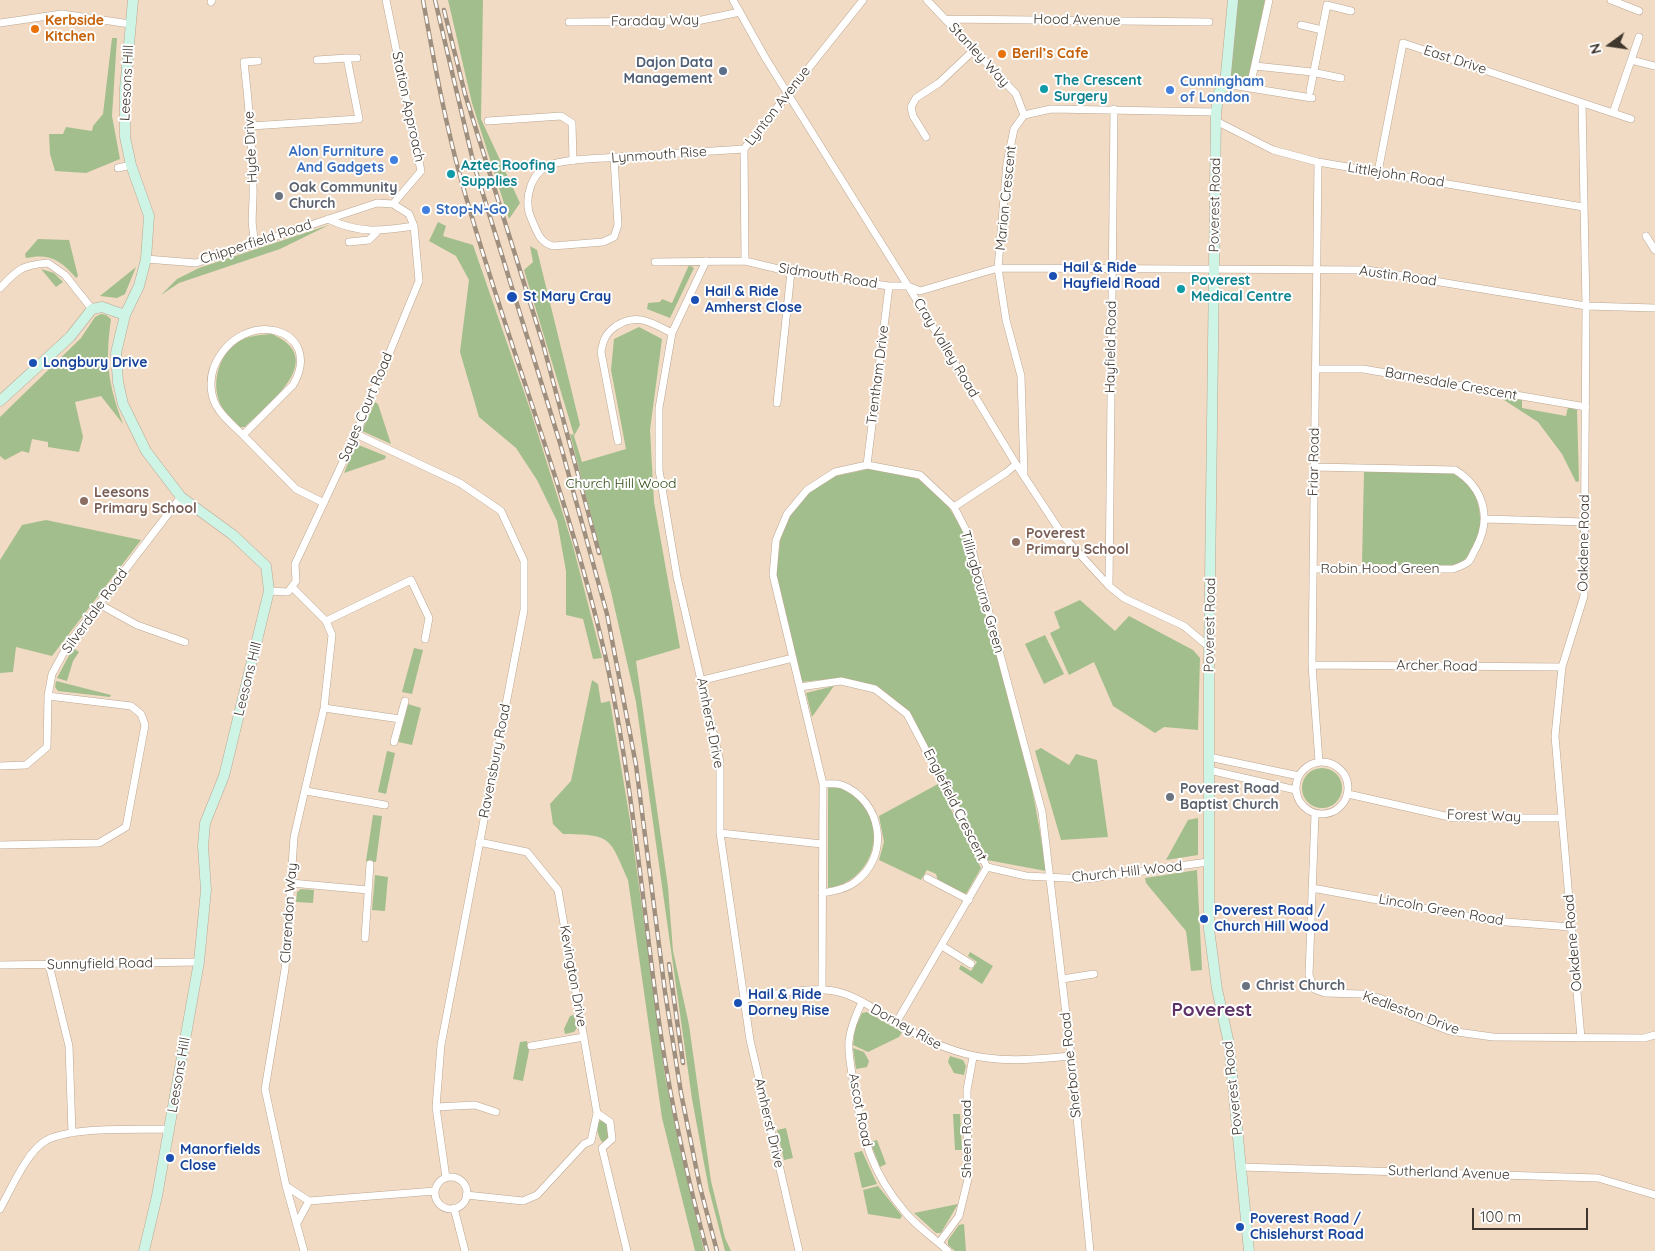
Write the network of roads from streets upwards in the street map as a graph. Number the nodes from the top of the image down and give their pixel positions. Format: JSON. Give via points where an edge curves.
{"nodes":[{"id":1,"x":133,"y":0,"type":"edge"},
{"id":2,"x":386,"y":0,"type":"edge"},
{"id":3,"x":733,"y":0,"type":"edge"},
{"id":4,"x":863,"y":0,"type":"edge"},
{"id":5,"x":927,"y":0,"type":"edge"},
{"id":6,"x":1233,"y":0,"type":"edge"},
{"id":7,"x":1270,"y":0,"type":"edge"},
{"id":8,"x":1611,"y":0,"type":"edge"},
{"id":9,"x":1351,"y":11,"type":"dead end"},
{"id":10,"x":1639,"y":11,"type":"dead end"},
{"id":11,"x":740,"y":12,"type":"junction"},
{"id":12,"x":946,"y":19,"type":"junction"},
{"id":13,"x":569,"y":22,"type":"dead end"},
{"id":14,"x":1209,"y":22,"type":"dead end"},
{"id":15,"x":0,"y":23,"type":"edge"},
{"id":16,"x":130,"y":24,"type":"junction"},
{"id":17,"x":1301,"y":25,"type":"dead end"},
{"id":18,"x":1322,"y":30,"type":"junction"},
{"id":19,"x":1639,"y":37,"type":"dead end"},
{"id":20,"x":974,"y":50,"type":"junction"},
{"id":21,"x":347,"y":58,"type":"junction"},
{"id":22,"x":357,"y":58,"type":"dead end"},
{"id":23,"x":317,"y":60,"type":"dead end"},
{"id":24,"x":1631,"y":60,"type":"junction"},
{"id":25,"x":258,"y":61,"type":"dead end"},
{"id":26,"x":1255,"y":66,"type":"junction"},
{"id":27,"x":1655,"y":66,"type":"edge"},
{"id":28,"x":1312,"y":72,"type":"junction"},
{"id":29,"x":1341,"y":78,"type":"dead end"},
{"id":30,"x":1225,"y":84,"type":"junction"},
{"id":31,"x":1250,"y":87,"type":"junction"},
{"id":32,"x":787,"y":92,"type":"junction"},
{"id":33,"x":1582,"y":103,"type":"junction"},
{"id":34,"x":1114,"y":109,"type":"junction"},
{"id":35,"x":1613,"y":113,"type":"junction"},
{"id":36,"x":1024,"y":115,"type":"junction"},
{"id":37,"x":1216,"y":117,"type":"junction"},
{"id":38,"x":1631,"y":119,"type":"dead end"},
{"id":39,"x":488,"y":121,"type":"dead end"},
{"id":40,"x":251,"y":126,"type":"junction"},
{"id":41,"x":926,"y":136,"type":"dead end"},
{"id":42,"x":744,"y":149,"type":"junction"},
{"id":43,"x":614,"y":158,"type":"junction"},
{"id":44,"x":573,"y":161,"type":"junction"},
{"id":45,"x":1318,"y":162,"type":"junction"},
{"id":46,"x":131,"y":165,"type":"junction"},
{"id":47,"x":118,"y":168,"type":"dead end"},
{"id":48,"x":1378,"y":172,"type":"junction"},
{"id":49,"x":393,"y":204,"type":"junction"},
{"id":50,"x":1583,"y":207,"type":"junction"},
{"id":51,"x":328,"y":219,"type":"junction"},
{"id":52,"x":414,"y":226,"type":"junction"},
{"id":53,"x":378,"y":231,"type":"junction"},
{"id":54,"x":1646,"y":236,"type":"dead end"},
{"id":55,"x":349,"y":242,"type":"dead end"},
{"id":56,"x":256,"y":244,"type":"junction"},
{"id":57,"x":1655,"y":250,"type":"edge"},
{"id":58,"x":146,"y":259,"type":"junction"},
{"id":59,"x":706,"y":261,"type":"junction"},
{"id":60,"x":744,"y":261,"type":"junction"},
{"id":61,"x":655,"y":262,"type":"dead end"},
{"id":62,"x":998,"y":268,"type":"junction"},
{"id":63,"x":1112,"y":268,"type":"junction"},
{"id":64,"x":1214,"y":270,"type":"junction"},
{"id":65,"x":1316,"y":270,"type":"junction"},
{"id":66,"x":791,"y":272,"type":"junction"},
{"id":67,"x":890,"y":286,"type":"junction"},
{"id":68,"x":908,"y":286,"type":"junction"},
{"id":69,"x":0,"y":288,"type":"edge"},
{"id":70,"x":1586,"y":306,"type":"junction"},
{"id":71,"x":1655,"y":308,"type":"edge"},
{"id":72,"x":92,"y":309,"type":"junction"},
{"id":73,"x":125,"y":315,"type":"junction"},
{"id":74,"x":672,"y":333,"type":"junction"},
{"id":75,"x":1316,"y":369,"type":"junction"},
{"id":76,"x":0,"y":402,"type":"edge"},
{"id":77,"x":777,"y":403,"type":"dead end"},
{"id":78,"x":1586,"y":407,"type":"junction"},
{"id":79,"x":356,"y":434,"type":"junction"},
{"id":80,"x":243,"y":435,"type":"junction"},
{"id":81,"x":618,"y":441,"type":"dead end"},
{"id":82,"x":1016,"y":464,"type":"junction"},
{"id":83,"x":867,"y":465,"type":"junction"},
{"id":84,"x":1314,"y":468,"type":"junction"},
{"id":85,"x":1024,"y":473,"type":"junction"},
{"id":86,"x":181,"y":497,"type":"junction"},
{"id":87,"x":324,"y":503,"type":"junction"},
{"id":88,"x":954,"y":507,"type":"junction"},
{"id":89,"x":1485,"y":519,"type":"junction"},
{"id":90,"x":1585,"y":522,"type":"junction"},
{"id":91,"x":1313,"y":570,"type":"junction"},
{"id":92,"x":1109,"y":586,"type":"junction"},
{"id":93,"x":293,"y":588,"type":"junction"},
{"id":94,"x":269,"y":591,"type":"junction"},
{"id":95,"x":99,"y":604,"type":"junction"},
{"id":96,"x":326,"y":621,"type":"junction"},
{"id":97,"x":424,"y":639,"type":"dead end"},
{"id":98,"x":185,"y":642,"type":"dead end"},
{"id":99,"x":1209,"y":647,"type":"junction"},
{"id":100,"x":793,"y":658,"type":"junction"},
{"id":101,"x":1312,"y":665,"type":"junction"},
{"id":102,"x":1562,"y":667,"type":"junction"},
{"id":103,"x":703,"y":680,"type":"junction"},
{"id":104,"x":800,"y":687,"type":"junction"},
{"id":105,"x":48,"y":696,"type":"junction"},
{"id":106,"x":405,"y":701,"type":"dead end"},
{"id":107,"x":324,"y":708,"type":"junction"},
{"id":108,"x":400,"y":719,"type":"junction"},
{"id":109,"x":394,"y":742,"type":"dead end"},
{"id":110,"x":1209,"y":757,"type":"junction"},
{"id":111,"x":1320,"y":762,"type":"junction"},
{"id":112,"x":0,"y":766,"type":"edge"},
{"id":113,"x":1209,"y":770,"type":"junction"},
{"id":114,"x":1299,"y":776,"type":"junction"},
{"id":115,"x":823,"y":784,"type":"junction"},
{"id":116,"x":1296,"y":790,"type":"junction"},
{"id":117,"x":306,"y":791,"type":"junction"},
{"id":118,"x":1348,"y":794,"type":"junction"},
{"id":119,"x":385,"y":805,"type":"dead end"},
{"id":120,"x":1315,"y":814,"type":"junction"},
{"id":121,"x":1562,"y":818,"type":"junction"},
{"id":122,"x":720,"y":833,"type":"junction"},
{"id":123,"x":478,"y":842,"type":"junction"},
{"id":124,"x":822,"y":844,"type":"junction"},
{"id":125,"x":0,"y":845,"type":"edge"},
{"id":126,"x":1208,"y":862,"type":"junction"},
{"id":127,"x":370,"y":864,"type":"dead end"},
{"id":128,"x":987,"y":867,"type":"junction"},
{"id":129,"x":928,"y":878,"type":"dead end"},
{"id":130,"x":1050,"y":879,"type":"junction"},
{"id":131,"x":291,"y":883,"type":"junction"},
{"id":132,"x":1312,"y":888,"type":"junction"},
{"id":133,"x":368,"y":890,"type":"junction"},
{"id":134,"x":822,"y":893,"type":"junction"},
{"id":135,"x":969,"y":900,"type":"junction"},
{"id":136,"x":1571,"y":927,"type":"junction"},
{"id":137,"x":365,"y":938,"type":"dead end"},
{"id":138,"x":942,"y":946,"type":"junction"},
{"id":139,"x":199,"y":962,"type":"junction"},
{"id":140,"x":971,"y":964,"type":"dead end"},
{"id":141,"x":49,"y":965,"type":"junction"},
{"id":142,"x":0,"y":966,"type":"edge"},
{"id":143,"x":1094,"y":974,"type":"dead end"},
{"id":144,"x":1062,"y":979,"type":"junction"},
{"id":145,"x":822,"y":989,"type":"junction"},
{"id":146,"x":744,"y":1000,"type":"junction"},
{"id":147,"x":862,"y":1002,"type":"junction"},
{"id":148,"x":896,"y":1023,"type":"junction"},
{"id":149,"x":1655,"y":1035,"type":"edge"},
{"id":150,"x":584,"y":1037,"type":"junction"},
{"id":151,"x":1581,"y":1038,"type":"junction"},
{"id":152,"x":530,"y":1046,"type":"dead end"},
{"id":153,"x":1071,"y":1056,"type":"junction"},
{"id":154,"x":973,"y":1058,"type":"junction"},
{"id":155,"x":436,"y":1107,"type":"junction"},
{"id":156,"x":496,"y":1112,"type":"dead end"},
{"id":157,"x":597,"y":1114,"type":"junction"},
{"id":158,"x":169,"y":1129,"type":"junction"},
{"id":159,"x":72,"y":1133,"type":"junction"},
{"id":160,"x":591,"y":1141,"type":"junction"},
{"id":161,"x":602,"y":1148,"type":"junction"},
{"id":162,"x":1241,"y":1167,"type":"junction"},
{"id":163,"x":446,"y":1178,"type":"junction"},
{"id":164,"x":286,"y":1186,"type":"junction"},
{"id":165,"x":435,"y":1191,"type":"junction"},
{"id":166,"x":1655,"y":1195,"type":"edge"},
{"id":167,"x":466,"y":1196,"type":"junction"},
{"id":168,"x":309,"y":1201,"type":"junction"},
{"id":169,"x":454,"y":1208,"type":"junction"},
{"id":170,"x":0,"y":1209,"type":"edge"},
{"id":171,"x":297,"y":1223,"type":"junction"},
{"id":172,"x":939,"y":1243,"type":"junction"},
{"id":173,"x":144,"y":1251,"type":"edge"},
{"id":174,"x":304,"y":1251,"type":"edge"},
{"id":175,"x":465,"y":1251,"type":"edge"},
{"id":176,"x":627,"y":1251,"type":"edge"},
{"id":177,"x":799,"y":1251,"type":"edge"},
{"id":178,"x":948,"y":1251,"type":"edge"},
{"id":179,"x":1090,"y":1251,"type":"edge"},
{"id":180,"x":1249,"y":1251,"type":"edge"}],
"edges":[{"from":1,"to":16,"type":"street","name":"Leesons Hill"},
{"from":2,"to":49,"type":"street","name":"Station Approach","via":[[421,171]]},
{"from":3,"to":11,"type":"street","name":"Cray Valley Road"},
{"from":4,"to":32,"type":"street","name":"Lynton Avenue"},
{"from":5,"to":12,"type":"street","name":"Stanley Way"},
{"from":6,"to":30,"type":"street","name":"Poverest Road"},
{"from":7,"to":26,"type":"street"},
{"from":8,"to":10,"type":"street"},
{"from":9,"to":18,"type":"street","via":[[1327,5]]},
{"from":11,"to":13,"type":"street","name":"Faraday Way","via":[[697,21]]},
{"from":11,"to":32,"type":"street","name":"Cray Valley Road"},
{"from":12,"to":14,"type":"street","name":"Hood Avenue"},
{"from":12,"to":20,"type":"street","name":"Stanley Way"},
{"from":15,"to":16,"type":"street","via":[[62,14]]},
{"from":16,"to":46,"type":"street","name":"Leesons Hill","via":[[124,118]]},
{"from":17,"to":18,"type":"street"},
{"from":18,"to":28,"type":"street"},
{"from":19,"to":24,"type":"street"},
{"from":20,"to":36,"type":"street","name":"Stanley Way","via":[[1016,94]]},
{"from":20,"to":41,"type":"street","via":[[940,83],[916,98],[911,107],[913,116]]},
{"from":21,"to":22,"type":"street"},
{"from":21,"to":23,"type":"street"},
{"from":21,"to":40,"type":"street","via":[[359,119]]},
{"from":24,"to":27,"type":"street"},
{"from":24,"to":35,"type":"street"},
{"from":25,"to":40,"type":"street","name":"Hyde Drive","via":[[244,62]]},
{"from":26,"to":28,"type":"street"},
{"from":26,"to":31,"type":"street"},
{"from":28,"to":29,"type":"street"},
{"from":28,"to":31,"type":"street","via":[[1311,95]]},
{"from":30,"to":31,"type":"street"},
{"from":30,"to":37,"type":"street","name":"Poverest Road","via":[[1219,92]]},
{"from":32,"to":42,"type":"street","name":"Lynton Avenue"},
{"from":32,"to":68,"type":"street","name":"Cray Valley Road"},
{"from":33,"to":35,"type":"street","name":"East Drive"},
{"from":33,"to":48,"type":"street","name":"East Drive","via":[[1403,43]]},
{"from":33,"to":50,"type":"street","name":"Oakdene Road"},
{"from":34,"to":36,"type":"street","via":[[1051,109]]},
{"from":34,"to":37,"type":"street"},
{"from":34,"to":63,"type":"street","name":"Hayfield Road"},
{"from":35,"to":38,"type":"street","name":"East Drive"},
{"from":36,"to":62,"type":"street","name":"Marion Crescent","via":[[1014,129],[1007,163]]},
{"from":37,"to":45,"type":"street","name":"Littlejohn Road","via":[[1273,150]]},
{"from":37,"to":64,"type":"street","name":"Poverest Road"},
{"from":39,"to":44,"type":"street","via":[[561,116],[572,123]]},
{"from":40,"to":56,"type":"street","name":"Hyde Drive","via":[[254,204],[251,229]]},
{"from":42,"to":43,"type":"street","name":"Lynmouth Rise"},
{"from":42,"to":60,"type":"street","name":"Lynton Avenue"},
{"from":43,"to":44,"type":"street","name":"Lynmouth Rise"},
{"from":43,"to":44,"type":"street","via":[[618,226],[614,237],[603,242],[554,246],[540,239],[527,200],[538,174],[551,164]]},
{"from":45,"to":48,"type":"street","name":"Littlejohn Road"},
{"from":45,"to":65,"type":"street","name":"Friar Road"},
{"from":46,"to":47,"type":"street"},
{"from":46,"to":58,"type":"street","name":"Leesons Hill","via":[[148,216]]},
{"from":48,"to":50,"type":"street","name":"Littlejohn Road"},
{"from":49,"to":51,"type":"street","name":"Chipperfield Road","via":[[377,203]]},
{"from":49,"to":52,"type":"street","via":[[405,210]]},
{"from":50,"to":70,"type":"street","name":"Oakdene Road"},
{"from":51,"to":53,"type":"street","via":[[348,228]]},
{"from":51,"to":56,"type":"street","name":"Chipperfield Road"},
{"from":52,"to":53,"type":"street"},
{"from":52,"to":79,"type":"street","name":"Sayes Court Road","via":[[419,281]]},
{"from":53,"to":55,"type":"street","via":[[369,240]]},
{"from":54,"to":57,"type":"street"},
{"from":56,"to":58,"type":"street","name":"Chipperfield Road","via":[[196,263]]},
{"from":58,"to":73,"type":"street","name":"Leesons Hill","via":[[139,286]]},
{"from":59,"to":60,"type":"street","name":"Sidmouth Road"},
{"from":59,"to":61,"type":"street","name":"Sidmouth Road"},
{"from":59,"to":74,"type":"street","name":"Amherst Drive"},
{"from":60,"to":66,"type":"street","name":"Sidmouth Road"},
{"from":62,"to":63,"type":"street","name":"Austin Road"},
{"from":62,"to":68,"type":"street","name":"Sidmouth Road","via":[[920,291]]},
{"from":62,"to":85,"type":"street","name":"Marion Crescent","via":[[1006,320],[1021,376]]},
{"from":63,"to":64,"type":"street","name":"Austin Road"},
{"from":63,"to":92,"type":"street","name":"Hayfield Road"},
{"from":64,"to":65,"type":"street","name":"Austin Road"},
{"from":64,"to":99,"type":"street","name":"Poverest Road"},
{"from":65,"to":70,"type":"street","name":"Austin Road","via":[[1367,270]]},
{"from":65,"to":75,"type":"street","name":"Friar Road"},
{"from":66,"to":67,"type":"street","name":"Sidmouth Road"},
{"from":66,"to":77,"type":"street"},
{"from":67,"to":68,"type":"street","name":"Sidmouth Road"},
{"from":67,"to":83,"type":"street","name":"Trentham Drive"},
{"from":68,"to":82,"type":"street","name":"Cray Valley Road"},
{"from":69,"to":72,"type":"street","via":[[26,264],[48,263],[65,275]]},
{"from":70,"to":71,"type":"street","name":"Austin Road"},
{"from":70,"to":78,"type":"street","name":"Oakdene Road"},
{"from":72,"to":73,"type":"street","via":[[102,307]]},
{"from":72,"to":76,"type":"street","via":[[70,337]]},
{"from":73,"to":86,"type":"street","name":"Leesons Hill","via":[[116,353],[123,404],[146,451]]},
{"from":74,"to":81,"type":"street","via":[[635,317],[624,320],[604,338],[600,352]]},
{"from":74,"to":103,"type":"street","name":"Amherst Drive","via":[[659,408],[659,470],[677,577]]},
{"from":75,"to":78,"type":"street","name":"Barnesdale Crescent","via":[[1363,369]]},
{"from":75,"to":84,"type":"street","name":"Friar Road"},
{"from":78,"to":90,"type":"street","name":"Oakdene Road"},
{"from":79,"to":87,"type":"street","name":"Sayes Court Road"},
{"from":79,"to":123,"type":"street","name":"Ravensbury Road","via":[[460,483],[501,511],[524,561],[524,610],[500,744]]},
{"from":80,"to":80,"type":"street","via":[[299,375],[298,348],[279,330],[263,329],[243,334],[229,343],[210,377],[218,410]]},
{"from":80,"to":87,"type":"street","via":[[296,488]]},
{"from":82,"to":85,"type":"street","name":"Cray Valley Road"},
{"from":82,"to":88,"type":"street"},
{"from":83,"to":88,"type":"street","name":"Tillingbourne Green","via":[[920,475]]},
{"from":83,"to":100,"type":"street","name":"Tillingbourne Green","via":[[835,472],[807,490],[787,514],[776,540],[773,575]]},
{"from":84,"to":89,"type":"street","name":"Robin Hood Green","via":[[1455,470],[1470,479],[1480,498]]},
{"from":84,"to":91,"type":"street","name":"Friar Road"},
{"from":85,"to":92,"type":"street","name":"Cray Valley Road","via":[[1064,537]]},
{"from":86,"to":94,"type":"street","name":"Leesons Hill","via":[[233,535],[266,566]]},
{"from":86,"to":95,"type":"street","name":"Silverdale Road"},
{"from":87,"to":93,"type":"street","name":"Sayes Court Road","via":[[295,564]]},
{"from":88,"to":130,"type":"street","name":"Tillingbourne Green","via":[[968,534],[1029,759],[1042,812]]},
{"from":89,"to":90,"type":"street"},
{"from":89,"to":91,"type":"street","name":"Robin Hood Green","via":[[1480,542],[1469,561],[1454,569]]},
{"from":90,"to":102,"type":"street","name":"Oakdene Road","via":[[1584,596]]},
{"from":91,"to":101,"type":"street","name":"Friar Road"},
{"from":92,"to":99,"type":"street","name":"Cray Valley Road","via":[[1124,598],[1184,626]]},
{"from":93,"to":94,"type":"street","via":[[283,593]]},
{"from":93,"to":96,"type":"street"},
{"from":94,"to":139,"type":"street","name":"Leesons Hill","via":[[224,776],[205,823],[206,890]]},
{"from":95,"to":98,"type":"street","via":[[137,625]]},
{"from":95,"to":105,"type":"street","name":"Silverdale Road","via":[[69,643],[52,674]]},
{"from":96,"to":97,"type":"street","via":[[411,580],[429,618]]},
{"from":96,"to":107,"type":"street","name":"Clarendon Way","via":[[332,635]]},
{"from":99,"to":110,"type":"street","name":"Poverest Road"},
{"from":100,"to":103,"type":"street"},
{"from":100,"to":104,"type":"street","name":"Tillingbourne Green"},
{"from":101,"to":102,"type":"street","name":"Archer Road"},
{"from":101,"to":111,"type":"street","name":"Friar Road"},
{"from":102,"to":121,"type":"street","name":"Oakdene Road","via":[[1555,736]]},
{"from":103,"to":122,"type":"street","name":"Amherst Drive","via":[[720,762]]},
{"from":104,"to":115,"type":"street","name":"Tillingbourne Green"},
{"from":104,"to":128,"type":"street","name":"Englefield Crescent","via":[[841,681],[875,689],[907,714]]},
{"from":105,"to":112,"type":"street","name":"Silverdale Road","via":[[47,747],[26,766]]},
{"from":105,"to":125,"type":"street","via":[[131,706],[141,714],[146,725],[126,827],[99,843]]},
{"from":106,"to":108,"type":"street"},
{"from":107,"to":108,"type":"street"},
{"from":107,"to":117,"type":"street","name":"Clarendon Way"},
{"from":108,"to":109,"type":"street"},
{"from":110,"to":113,"type":"street","name":"Poverest Road"},
{"from":110,"to":114,"type":"street"},
{"from":111,"to":114,"type":"street","via":[[1311,764]]},
{"from":111,"to":118,"type":"street","via":[[1336,765],[1342,771]]},
{"from":113,"to":116,"type":"street"},
{"from":113,"to":126,"type":"street","name":"Poverest Road"},
{"from":114,"to":116,"type":"street"},
{"from":115,"to":124,"type":"street","name":"Tillingbourne Green"},
{"from":115,"to":134,"type":"street","via":[[840,784],[860,796],[875,816],[879,838],[874,860],[866,872],[854,883]]},
{"from":116,"to":120,"type":"street","via":[[1302,805]]},
{"from":117,"to":119,"type":"street"},
{"from":117,"to":131,"type":"street","name":"Clarendon Way","via":[[294,837]]},
{"from":118,"to":120,"type":"street","via":[[1332,813]]},
{"from":118,"to":121,"type":"street","name":"Forest Way","via":[[1454,818]]},
{"from":120,"to":132,"type":"street","name":"Kedleston Drive"},
{"from":121,"to":136,"type":"street","name":"Oakdene Road"},
{"from":122,"to":124,"type":"street"},
{"from":122,"to":146,"type":"street","name":"Amherst Drive"},
{"from":123,"to":150,"type":"street","name":"Kevington Drive","via":[[527,852],[558,890]]},
{"from":123,"to":155,"type":"street","name":"Ravensbury Road","via":[[441,1045]]},
{"from":124,"to":134,"type":"street","name":"Tillingbourne Green"},
{"from":126,"to":130,"type":"street","name":"Church Hill Wood","via":[[1085,879]]},
{"from":126,"to":162,"type":"street","name":"Poverest Road","via":[[1209,929],[1229,1044]]},
{"from":127,"to":133,"type":"street"},
{"from":128,"to":130,"type":"street","name":"Church Hill Wood"},
{"from":128,"to":135,"type":"street","name":"Englefield Crescent"},
{"from":129,"to":135,"type":"street"},
{"from":130,"to":144,"type":"street","name":"Sherborne Road"},
{"from":131,"to":133,"type":"street"},
{"from":131,"to":164,"type":"street","name":"Clarendon Way","via":[[285,969],[265,1089]]},
{"from":132,"to":136,"type":"street","name":"Lincoln Green Road","via":[[1494,921]]},
{"from":132,"to":151,"type":"street","name":"Kedleston Drive","via":[[1309,975],[1314,989],[1375,998],[1450,1031],[1494,1037]]},
{"from":133,"to":137,"type":"street"},
{"from":134,"to":145,"type":"street","name":"Tillingbourne Green"},
{"from":135,"to":138,"type":"street","name":"Englefield Crescent"},
{"from":136,"to":151,"type":"street","name":"Oakdene Road"},
{"from":138,"to":140,"type":"street"},
{"from":138,"to":148,"type":"street","name":"Englefield Crescent"},
{"from":139,"to":141,"type":"street","name":"Sunnyfield Road"},
{"from":139,"to":158,"type":"street","name":"Leesons Hill"},
{"from":141,"to":142,"type":"street","name":"Sunnyfield Road"},
{"from":141,"to":159,"type":"street","via":[[69,1046]]},
{"from":143,"to":144,"type":"street"},
{"from":144,"to":153,"type":"street","name":"Sherborne Road"},
{"from":145,"to":146,"type":"street","name":"Dorney Rise"},
{"from":145,"to":147,"type":"street","name":"Dorney Rise","via":[[842,992]]},
{"from":146,"to":177,"type":"street","name":"Amherst Drive","via":[[750,1040]]},
{"from":147,"to":148,"type":"street","name":"Dorney Rise"},
{"from":147,"to":172,"type":"street","name":"Ascot Road","via":[[850,1026],[847,1043],[869,1155],[884,1184],[906,1213]]},
{"from":148,"to":154,"type":"street","name":"Dorney Rise","via":[[944,1048]]},
{"from":149,"to":151,"type":"street","name":"Kedleston Drive","via":[[1644,1038]]},
{"from":150,"to":152,"type":"street"},
{"from":150,"to":157,"type":"street","name":"Kevington Drive"},
{"from":153,"to":154,"type":"street","name":"Dorney Rise","via":[[1023,1061]]},
{"from":153,"to":179,"type":"street","name":"Sherborne Road"},
{"from":154,"to":172,"type":"street","name":"Sheen Road","via":[[967,1090],[968,1179],[959,1216]]},
{"from":155,"to":156,"type":"street","via":[[475,1105]]},
{"from":155,"to":163,"type":"street","name":"Ravensbury Road"},
{"from":157,"to":160,"type":"street"},
{"from":157,"to":161,"type":"street","name":"Kevington Drive","via":[[610,1122],[612,1139]]},
{"from":158,"to":159,"type":"street"},
{"from":158,"to":173,"type":"street","name":"Leesons Hill","via":[[158,1196]]},
{"from":159,"to":170,"type":"street","via":[[46,1140],[24,1164]]},
{"from":160,"to":161,"type":"street"},
{"from":160,"to":167,"type":"street","via":[[584,1144],[537,1195],[523,1201]]},
{"from":161,"to":176,"type":"street"},
{"from":162,"to":166,"type":"street","name":"Sutherland Avenue","via":[[1598,1178]]},
{"from":162,"to":180,"type":"street","name":"Poverest Road"},
{"from":163,"to":165,"type":"street"},
{"from":163,"to":167,"type":"street","via":[[461,1181]]},
{"from":164,"to":168,"type":"street"},
{"from":164,"to":171,"type":"street","name":"Clarendon Way"},
{"from":165,"to":168,"type":"street"},
{"from":165,"to":169,"type":"street","via":[[441,1204]]},
{"from":167,"to":169,"type":"street","via":[[462,1204]]},
{"from":168,"to":171,"type":"street"},
{"from":169,"to":175,"type":"street"},
{"from":171,"to":174,"type":"street","name":"Clarendon Way"},
{"from":172,"to":178,"type":"street","name":"Ascot Road"}]}
